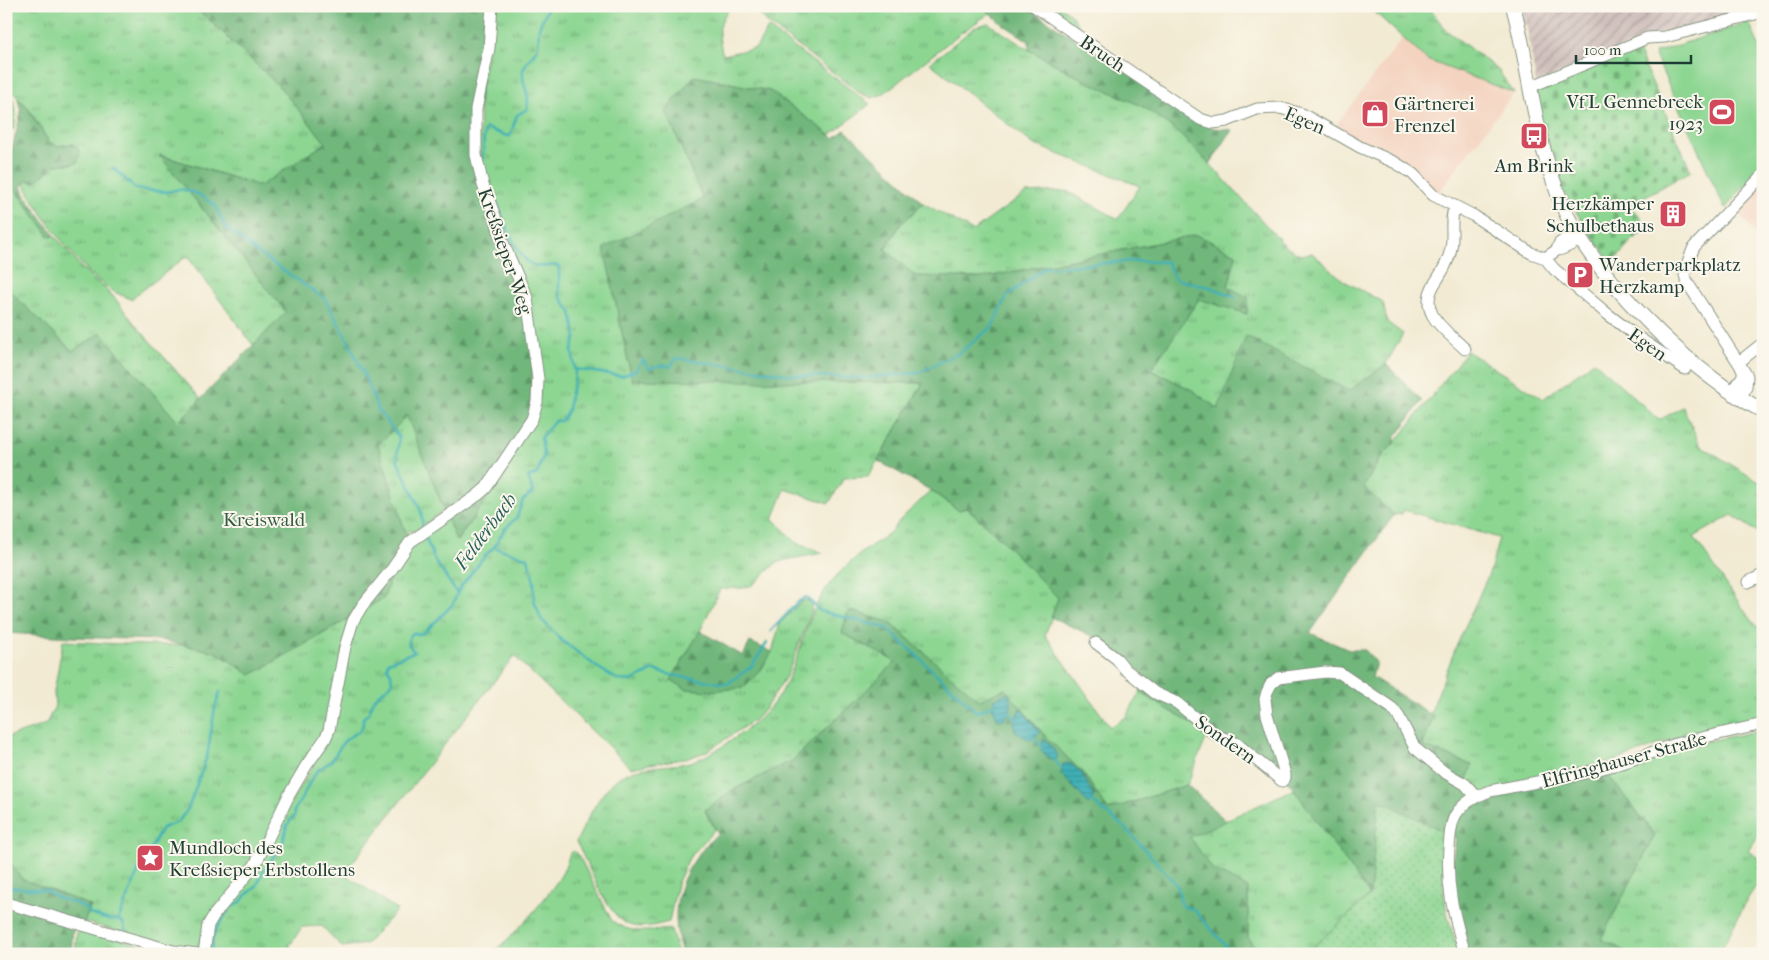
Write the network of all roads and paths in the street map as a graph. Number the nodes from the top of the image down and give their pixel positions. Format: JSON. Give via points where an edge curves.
{"nodes":[{"id":1,"x":492,"y":6,"type":"edge"},
{"id":2,"x":1034,"y":6,"type":"edge"},
{"id":3,"x":1514,"y":6,"type":"edge"},
{"id":4,"x":1763,"y":12,"type":"edge"},
{"id":5,"x":1148,"y":84,"type":"joint"},
{"id":6,"x":1530,"y":87,"type":"junction"},
{"id":7,"x":1763,"y":175,"type":"edge"},
{"id":8,"x":1455,"y":206,"type":"junction"},
{"id":9,"x":1578,"y":235,"type":"junction"},
{"id":10,"x":1544,"y":258,"type":"junction"},
{"id":11,"x":1763,"y":343,"type":"edge"},
{"id":12,"x":1465,"y":349,"type":"dead end"},
{"id":13,"x":1741,"y":366,"type":"junction"},
{"id":14,"x":1685,"y":369,"type":"dead end"},
{"id":15,"x":1736,"y":395,"type":"junction"},
{"id":16,"x":1763,"y":411,"type":"edge"},
{"id":17,"x":1763,"y":575,"type":"edge"},
{"id":18,"x":1748,"y":582,"type":"dead end"},
{"id":19,"x":1096,"y":643,"type":"dead end"},
{"id":20,"x":1763,"y":724,"type":"edge"},
{"id":21,"x":1476,"y":796,"type":"junction"},
{"id":22,"x":6,"y":903,"type":"edge"},
{"id":23,"x":196,"y":954,"type":"edge"},
{"id":24,"x":204,"y":954,"type":"edge"},
{"id":25,"x":1465,"y":954,"type":"edge"}],
"edges":[{"from":1,"to":24,"type":"street","name":"Kreßsieper Weg","via":[[476,109],[477,166],[501,238],[527,298],[538,379],[532,419],[486,488],[410,542],[352,621],[329,730],[289,794],[255,865],[211,920]]},
{"from":2,"to":5,"type":"street","name":"Bruch"},
{"from":3,"to":6,"type":"main road"},
{"from":4,"to":6,"type":"street","via":[[1665,37],[1647,38]]},
{"from":5,"to":8,"type":"street","name":"Egen","via":[[1200,119],[1214,123],[1257,109],[1280,108],[1302,114],[1396,163],[1413,174],[1433,195]]},
{"from":6,"to":9,"type":"main road","via":[[1546,157],[1562,203]]},
{"from":7,"to":13,"type":"street","via":[[1694,247],[1685,275]]},
{"from":8,"to":10,"type":"street","name":"Egen"},
{"from":8,"to":12,"type":"street","via":[[1451,248],[1428,302],[1438,322]]},
{"from":9,"to":10,"type":"street","via":[[1562,249]]},
{"from":9,"to":15,"type":"main road","via":[[1640,314],[1674,346]]},
{"from":10,"to":14,"type":"street","name":"Egen","via":[[1613,318]]},
{"from":11,"to":13,"type":"street"},
{"from":13,"to":15,"type":"street","via":[[1747,382]]},
{"from":15,"to":16,"type":"main road"},
{"from":17,"to":18,"type":"street"},
{"from":19,"to":21,"type":"street","name":"Sondern","via":[[1155,693],[1177,703],[1216,735],[1236,743],[1282,781],[1285,774],[1265,699],[1271,684],[1278,678],[1340,673],[1392,708],[1415,748],[1444,772],[1465,784]]},
{"from":20,"to":21,"type":"street","name":"Elfringhauser Straße","via":[[1679,743],[1584,773]]},
{"from":21,"to":25,"type":"street","name":"Elfringhauser Straße","via":[[1457,814],[1450,840],[1448,884]]},
{"from":22,"to":23,"type":"street","via":[[173,951]]}]}
